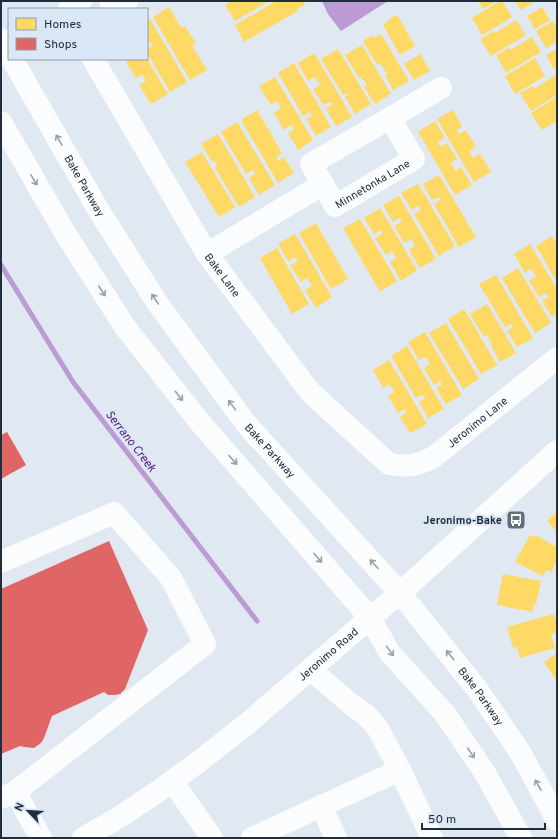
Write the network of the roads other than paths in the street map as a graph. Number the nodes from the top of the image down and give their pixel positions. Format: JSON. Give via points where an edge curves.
{"nodes":[{"id":1,"x":81,"y":1,"type":"edge"},
{"id":2,"x":127,"y":1,"type":"edge"},
{"id":3,"x":70,"y":8,"type":"edge"},
{"id":4,"x":116,"y":8,"type":"edge"},
{"id":5,"x":1,"y":39,"type":"edge"},
{"id":6,"x":8,"y":51,"type":"edge"},
{"id":7,"x":13,"y":60,"type":"edge"},
{"id":8,"x":94,"y":60,"type":"edge"},
{"id":9,"x":441,"y":88,"type":"dead end"},
{"id":10,"x":390,"y":118,"type":"junction"},
{"id":11,"x":1,"y":122,"type":"edge"},
{"id":12,"x":323,"y":184,"type":"junction"},
{"id":13,"x":207,"y":254,"type":"junction"},
{"id":14,"x":557,"y":358,"type":"edge"},
{"id":15,"x":557,"y":451,"type":"edge"},
{"id":16,"x":389,"y":464,"type":"joint"},
{"id":17,"x":1,"y":562,"type":"edge"},
{"id":18,"x":400,"y":593,"type":"junction"},
{"id":19,"x":370,"y":618,"type":"junction"},
{"id":20,"x":310,"y":669,"type":"junction"},
{"id":21,"x":400,"y":770,"type":"junction"},
{"id":22,"x":172,"y":782,"type":"junction"},
{"id":23,"x":8,"y":795,"type":"edge"},
{"id":24,"x":322,"y":806,"type":"junction"},
{"id":25,"x":557,"y":820,"type":"edge"},
{"id":26,"x":41,"y":838,"type":"edge"},
{"id":27,"x":84,"y":838,"type":"edge"},
{"id":28,"x":212,"y":838,"type":"edge"},
{"id":29,"x":252,"y":838,"type":"edge"},
{"id":30,"x":336,"y":838,"type":"edge"},
{"id":31,"x":432,"y":838,"type":"edge"},
{"id":32,"x":522,"y":838,"type":"edge"}],
"edges":[{"from":1,"to":3,"type":"main road"},
{"from":2,"to":4,"type":"main road"},
{"from":5,"to":6,"type":"main road"},
{"from":18,"to":7,"type":"main road","name":"Bake Parkway","one_way":true,"via":[[247,425],[163,310],[99,211]]},
{"from":8,"to":13,"type":"main road","name":"Bake Lane"},
{"from":9,"to":10,"type":"main road"},
{"from":10,"to":12,"type":"main road","name":"Minnetonka Lane","via":[[311,164]]},
{"from":10,"to":12,"type":"main road","name":"Minnetonka Lane","via":[[414,159],[335,206]]},
{"from":11,"to":19,"type":"main road","one_way":true,"via":[[64,233],[125,327],[198,420]]},
{"from":12,"to":13,"type":"main road","name":"Minnetonka Lane"},
{"from":13,"to":16,"type":"main road","name":"Bake Lane","via":[[310,392]]},
{"from":14,"to":16,"type":"main road","name":"Jeronimo Lane","via":[[435,456],[425,462],[404,466]]},
{"from":15,"to":18,"type":"main road","name":"Jeronimo Road"},
{"from":17,"to":23,"type":"main road","via":[[114,513],[171,578],[205,644]]},
{"from":18,"to":19,"type":"main road","name":"Jeronimo Road"},
{"from":25,"to":18,"type":"main road","name":"Bake Parkway","one_way":true,"via":[[520,752],[477,689]]},
{"from":19,"to":20,"type":"main road","name":"Jeronimo Road"},
{"from":19,"to":32,"type":"main road","one_way":true,"via":[[390,653],[445,714],[485,773]]},
{"from":20,"to":21,"type":"main road","via":[[377,727]]},
{"from":20,"to":22,"type":"main road","name":"Jeronimo Road","via":[[248,723]]},
{"from":21,"to":24,"type":"main road"},
{"from":21,"to":31,"type":"main road"},
{"from":22,"to":27,"type":"main road","name":"Jeronimo Road"},
{"from":22,"to":28,"type":"main road"},
{"from":23,"to":26,"type":"main road"},
{"from":24,"to":29,"type":"main road"},
{"from":24,"to":30,"type":"main road"}]}
